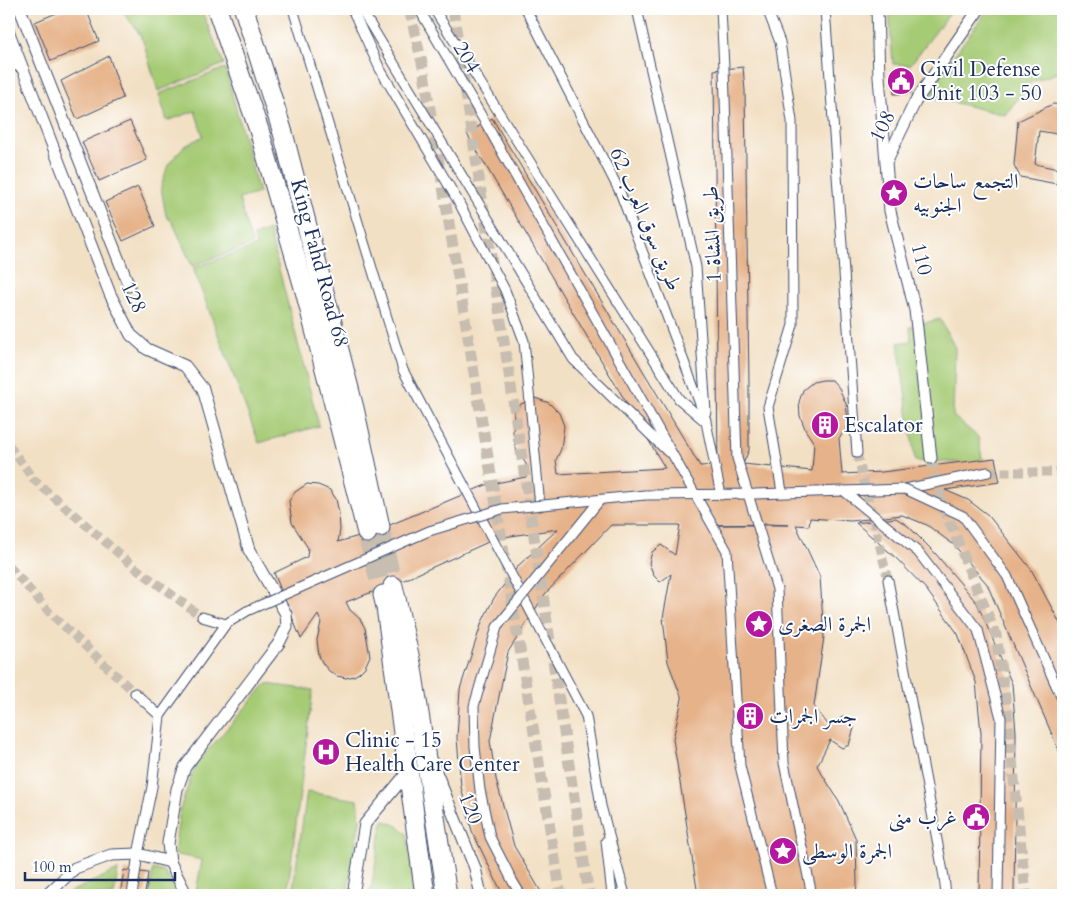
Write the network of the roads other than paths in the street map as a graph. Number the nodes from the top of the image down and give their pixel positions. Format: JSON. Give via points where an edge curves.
{"nodes":[{"id":1,"x":20,"y":9,"type":"edge"},
{"id":2,"x":217,"y":9,"type":"edge"},
{"id":3,"x":244,"y":9,"type":"edge"},
{"id":4,"x":293,"y":9,"type":"edge"},
{"id":5,"x":352,"y":9,"type":"edge"},
{"id":6,"x":360,"y":9,"type":"edge"},
{"id":7,"x":419,"y":9,"type":"edge"},
{"id":8,"x":434,"y":9,"type":"edge"},
{"id":9,"x":526,"y":9,"type":"edge"},
{"id":10,"x":637,"y":9,"type":"edge"},
{"id":11,"x":721,"y":9,"type":"edge"},
{"id":12,"x":767,"y":9,"type":"edge"},
{"id":13,"x":825,"y":9,"type":"edge"},
{"id":14,"x":877,"y":9,"type":"edge"},
{"id":15,"x":979,"y":9,"type":"edge"},
{"id":16,"x":9,"y":33,"type":"edge"},
{"id":17,"x":9,"y":55,"type":"edge"},
{"id":18,"x":23,"y":71,"type":"junction"},
{"id":19,"x":886,"y":161,"type":"junction"},
{"id":20,"x":129,"y":286,"type":"dead end"},
{"id":21,"x":706,"y":422,"type":"junction"},
{"id":22,"x":857,"y":453,"type":"tunnel mouth"},
{"id":23,"x":931,"y":458,"type":"tunnel mouth"},
{"id":24,"x":674,"y":459,"type":"junction"},
{"id":25,"x":988,"y":472,"type":"tunnel mouth"},
{"id":26,"x":905,"y":489,"type":"junction"},
{"id":27,"x":844,"y":491,"type":"junction"},
{"id":28,"x":782,"y":492,"type":"junction"},
{"id":29,"x":721,"y":494,"type":"junction"},
{"id":30,"x":600,"y":500,"type":"junction"},
{"id":31,"x":540,"y":506,"type":"junction"},
{"id":32,"x":888,"y":580,"type":"tunnel mouth"},
{"id":33,"x":202,"y":617,"type":"tunnel mouth"},
{"id":34,"x":226,"y":624,"type":"junction"},
{"id":35,"x":135,"y":693,"type":"tunnel mouth"},
{"id":36,"x":1063,"y":701,"type":"edge"},
{"id":37,"x":160,"y":716,"type":"junction"},
{"id":38,"x":422,"y":737,"type":"junction"},
{"id":39,"x":408,"y":772,"type":"junction"},
{"id":40,"x":601,"y":806,"type":"junction"},
{"id":41,"x":138,"y":854,"type":"junction"},
{"id":42,"x":170,"y":862,"type":"junction"},
{"id":43,"x":47,"y":895,"type":"edge"},
{"id":44,"x":132,"y":895,"type":"edge"},
{"id":45,"x":183,"y":895,"type":"edge"},
{"id":46,"x":354,"y":895,"type":"edge"},
{"id":47,"x":425,"y":895,"type":"edge"},
{"id":48,"x":447,"y":895,"type":"edge"},
{"id":49,"x":481,"y":895,"type":"edge"},
{"id":50,"x":522,"y":895,"type":"edge"},
{"id":51,"x":612,"y":895,"type":"edge"},
{"id":52,"x":625,"y":895,"type":"edge"},
{"id":53,"x":772,"y":895,"type":"edge"},
{"id":54,"x":812,"y":895,"type":"edge"},
{"id":55,"x":946,"y":895,"type":"edge"},
{"id":56,"x":998,"y":895,"type":"edge"}],
"edges":[{"from":1,"to":20,"type":"street"},
{"from":2,"to":3,"type":"main road","name":"King Fahd Road 68","via":[[259,130],[374,530],[354,408],[286,143]]},
{"from":4,"to":40,"type":"street","via":[[404,370],[586,716]]},
{"from":5,"to":31,"type":"street","via":[[380,69],[458,201],[505,290],[524,341]]},
{"from":6,"to":24,"type":"street","via":[[573,359]]},
{"from":7,"to":24,"type":"street","name":"204"},
{"from":8,"to":21,"type":"street","via":[[679,399]]},
{"from":9,"to":21,"type":"street","name":"طريق سوق العرب 62","via":[[620,192]]},
{"from":10,"to":21,"type":"street","via":[[696,266]]},
{"from":11,"to":54,"type":"street","name":"طريق المشاة 1","via":[[737,458],[777,589],[784,763]]},
{"from":12,"to":28,"type":"street","via":[[780,42],[792,121],[793,325],[768,407]]},
{"from":13,"to":22,"type":"street"},
{"from":14,"to":19,"type":"street","name":"110"},
{"from":15,"to":19,"type":"street","name":"108","via":[[915,102]]},
{"from":16,"to":18,"type":"street","name":"128"},
{"from":17,"to":18,"type":"lane","via":[[15,67]]},
{"from":18,"to":42,"type":"street","name":"128","via":[[110,294],[131,335],[147,349],[185,366],[204,389],[249,550],[286,614],[287,627],[280,643],[185,767],[177,788],[168,843]]},
{"from":19,"to":23,"type":"street","name":"110","via":[[890,211],[915,310]]},
{"from":21,"to":29,"type":"street"},
{"from":24,"to":53,"type":"street","name":"204","via":[[726,551],[740,766]]},
{"from":25,"to":26,"type":"street"},
{"from":26,"to":27,"type":"street","bridge":true},
{"from":26,"to":36,"type":"street","bridge":true,"via":[[963,516],[969,524],[1006,576]]},
{"from":27,"to":28,"type":"street"},
{"from":27,"to":56,"type":"street","bridge":true,"via":[[918,552],[978,630],[1001,718]]},
{"from":28,"to":29,"type":"street"},
{"from":29,"to":30,"type":"street","bridge":true,"via":[[645,495]]},
{"from":30,"to":31,"type":"street","bridge":true},
{"from":30,"to":50,"type":"street","bridge":true,"via":[[498,627],[474,706],[480,790],[490,837]]},
{"from":31,"to":34,"type":"street","bridge":true,"via":[[502,509],[429,531],[248,611]]},
{"from":32,"to":55,"type":"street"},
{"from":33,"to":34,"type":"street"},
{"from":34,"to":37,"type":"street"},
{"from":35,"to":37,"type":"street"},
{"from":37,"to":41,"type":"street","via":[[152,787]]},
{"from":38,"to":39,"type":"main road","via":[[412,668],[388,589],[386,607]]},
{"from":38,"to":48,"type":"main road"},
{"from":38,"to":49,"type":"street","name":"120","via":[[475,868]]},
{"from":39,"to":46,"type":"street","via":[[365,824]]},
{"from":39,"to":47,"type":"main road"},
{"from":40,"to":51,"type":"street"},
{"from":40,"to":52,"type":"street"},
{"from":41,"to":42,"type":"street"},
{"from":41,"to":43,"type":"street","via":[[111,855],[75,868]]},
{"from":41,"to":44,"type":"street"},
{"from":42,"to":45,"type":"street","via":[[184,890]]}]}
